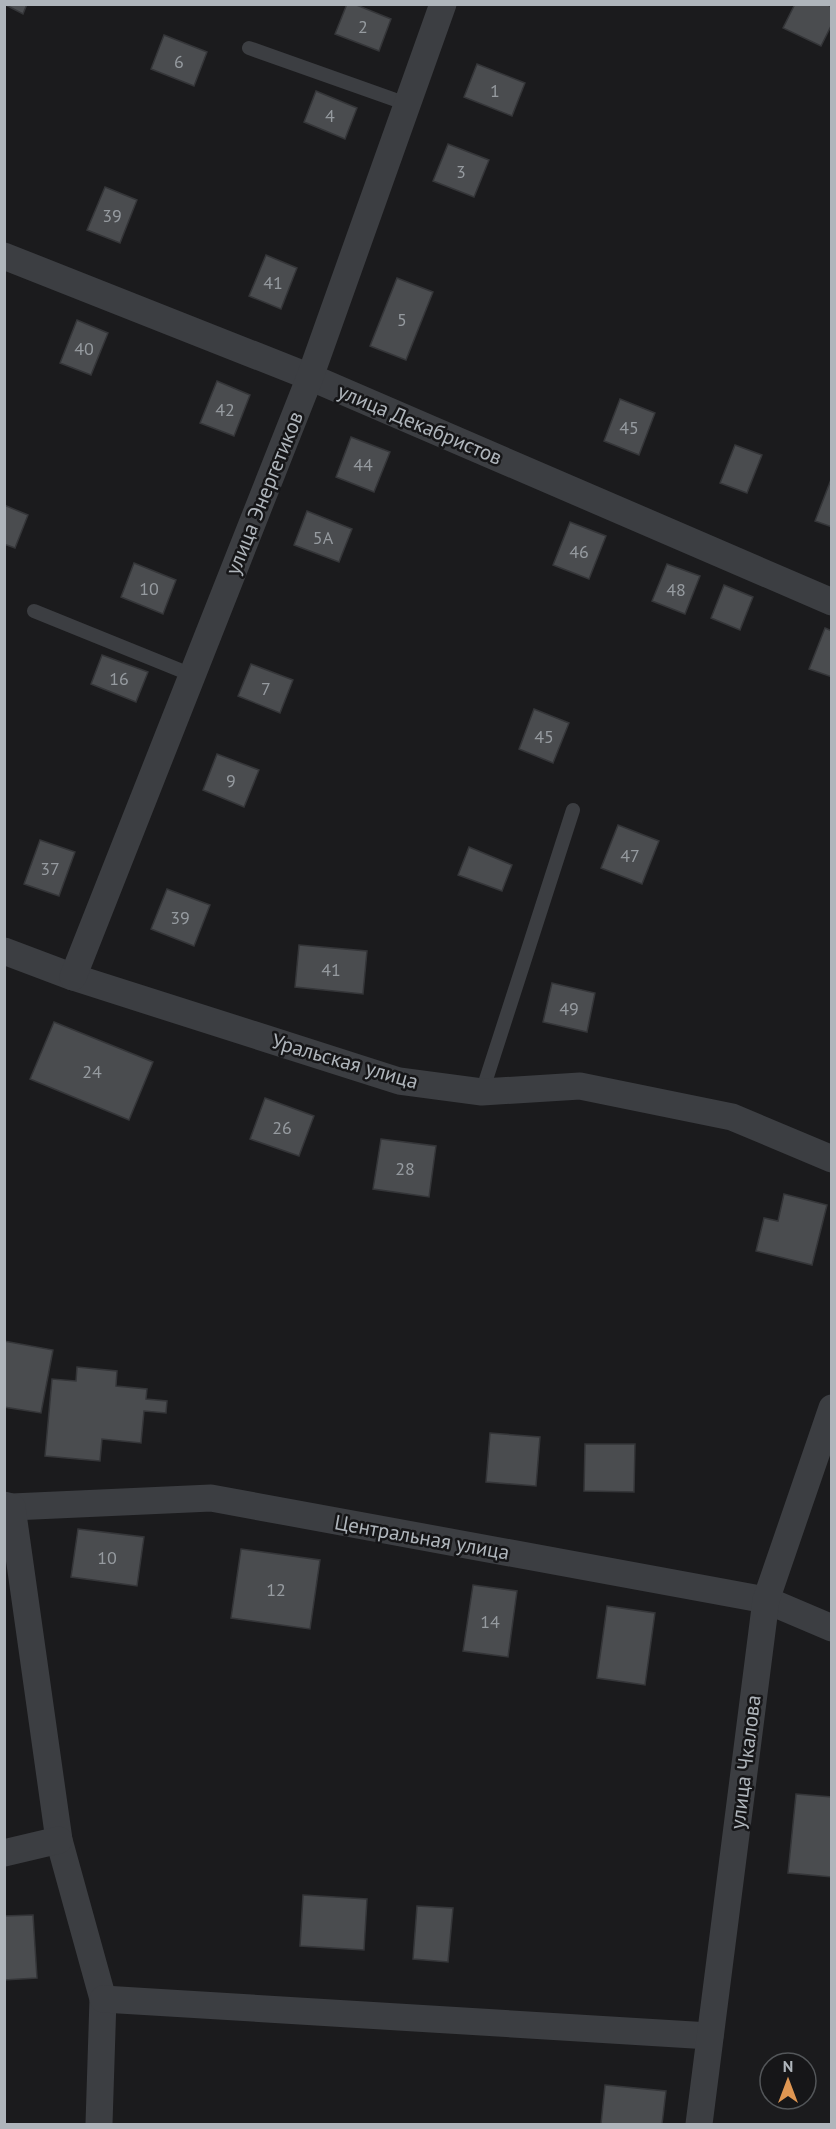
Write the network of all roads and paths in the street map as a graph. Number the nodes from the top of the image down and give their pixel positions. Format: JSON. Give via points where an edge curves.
{"nodes":[{"id":1,"x":443,"y":4,"type":"edge"},
{"id":2,"x":249,"y":48,"type":"dead end"},
{"id":3,"x":407,"y":104,"type":"junction"},
{"id":4,"x":4,"y":255,"type":"edge"},
{"id":5,"x":310,"y":377,"type":"junction"},
{"id":6,"x":831,"y":602,"type":"edge"},
{"id":7,"x":34,"y":611,"type":"dead end"},
{"id":8,"x":192,"y":675,"type":"junction"},
{"id":9,"x":573,"y":810,"type":"dead end"},
{"id":10,"x":4,"y":951,"type":"edge"},
{"id":11,"x":74,"y":977,"type":"junction"},
{"id":12,"x":482,"y":1092,"type":"junction"},
{"id":13,"x":831,"y":1159,"type":"edge"},
{"id":14,"x":831,"y":1408,"type":"edge"},
{"id":15,"x":8,"y":1506,"type":"edge"},
{"id":16,"x":766,"y":1600,"type":"junction"},
{"id":17,"x":831,"y":1628,"type":"edge"},
{"id":18,"x":59,"y":1840,"type":"junction"},
{"id":19,"x":4,"y":1853,"type":"edge"},
{"id":20,"x":103,"y":1999,"type":"junction"},
{"id":21,"x":710,"y":2036,"type":"junction"},
{"id":22,"x":99,"y":2124,"type":"edge"},
{"id":23,"x":699,"y":2124,"type":"edge"}],
"edges":[{"from":1,"to":3,"type":"street","name":"улица Энергетиков"},
{"from":2,"to":3,"type":"lane"},
{"from":3,"to":5,"type":"street","name":"улица Энергетиков"},
{"from":4,"to":5,"type":"street","name":"улица Декабристов"},
{"from":5,"to":6,"type":"street","name":"улица Декабристов"},
{"from":5,"to":8,"type":"street","name":"улица Энергетиков"},
{"from":7,"to":8,"type":"lane"},
{"from":8,"to":11,"type":"street","name":"улица Энергетиков"},
{"from":9,"to":12,"type":"lane"},
{"from":10,"to":11,"type":"street","name":"Уральская улица"},
{"from":11,"to":12,"type":"street","name":"Уральская улица","via":[[399,1081]]},
{"from":12,"to":13,"type":"street","name":"Уральская улица","via":[[580,1086],[732,1118]]},
{"from":14,"to":16,"type":"street","name":"улица Чкалова"},
{"from":15,"to":16,"type":"street","name":"Центральная улица","via":[[211,1498]]},
{"from":15,"to":18,"type":"street"},
{"from":16,"to":17,"type":"street","name":"Центральная улица"},
{"from":16,"to":21,"type":"street","name":"улица Чкалова"},
{"from":18,"to":19,"type":"street"},
{"from":18,"to":20,"type":"street"},
{"from":20,"to":21,"type":"street"},
{"from":20,"to":22,"type":"street"},
{"from":21,"to":23,"type":"street","name":"улица Чкалова"}]}
